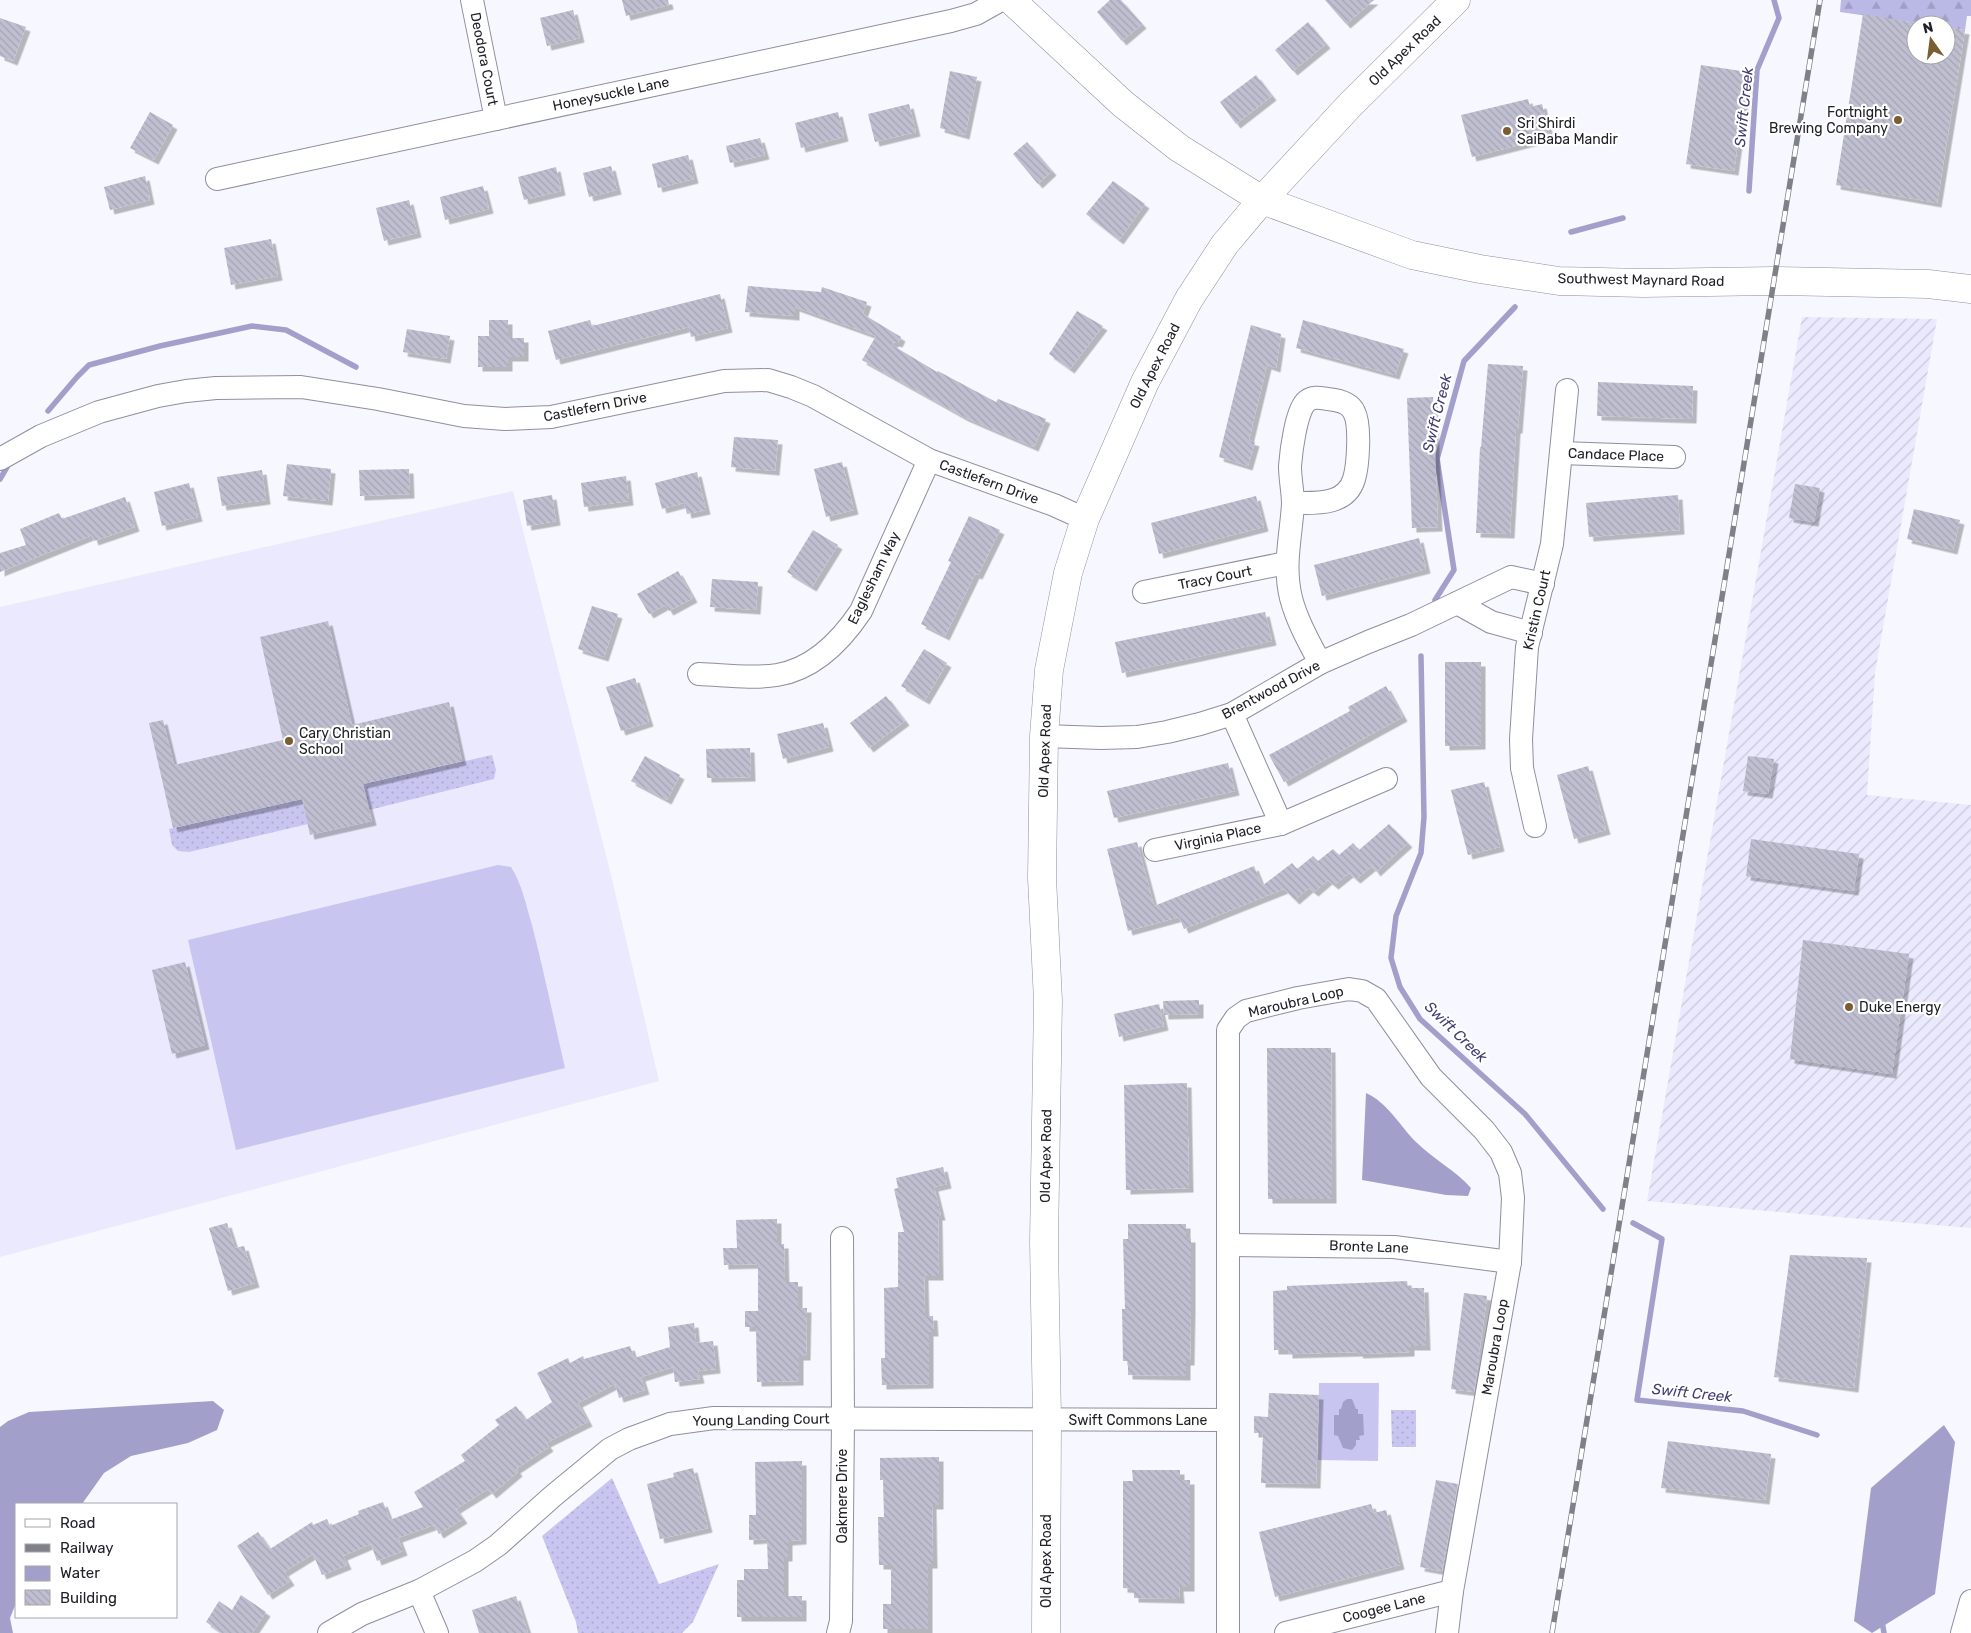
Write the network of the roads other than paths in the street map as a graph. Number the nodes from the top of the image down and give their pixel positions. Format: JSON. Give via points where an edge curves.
{"nodes":[{"id":1,"x":472,"y":0,"type":"edge"},
{"id":2,"x":1001,"y":0,"type":"edge"},
{"id":3,"x":1011,"y":0,"type":"edge"},
{"id":4,"x":1456,"y":0,"type":"edge"},
{"id":5,"x":496,"y":119,"type":"junction"},
{"id":6,"x":217,"y":178,"type":"dead end"},
{"id":7,"x":1262,"y":200,"type":"junction"},
{"id":8,"x":1971,"y":289,"type":"edge"},
{"id":9,"x":1566,"y":390,"type":"dead end"},
{"id":10,"x":1561,"y":453,"type":"junction"},
{"id":11,"x":1674,"y":457,"type":"dead end"},
{"id":12,"x":0,"y":459,"type":"edge"},
{"id":13,"x":929,"y":460,"type":"junction"},
{"id":14,"x":1293,"y":503,"type":"junction"},
{"id":15,"x":1085,"y":519,"type":"junction"},
{"id":16,"x":1286,"y":563,"type":"junction"},
{"id":17,"x":1543,"y":584,"type":"junction"},
{"id":18,"x":1144,"y":592,"type":"dead end"},
{"id":19,"x":1457,"y":603,"type":"junction"},
{"id":20,"x":1531,"y":633,"type":"junction"},
{"id":21,"x":1320,"y":664,"type":"junction"},
{"id":22,"x":699,"y":674,"type":"dead end"},
{"id":23,"x":1232,"y":714,"type":"junction"},
{"id":24,"x":1044,"y":736,"type":"junction"},
{"id":25,"x":1386,"y":779,"type":"dead end"},
{"id":26,"x":1281,"y":824,"type":"junction"},
{"id":27,"x":1535,"y":826,"type":"dead end"},
{"id":28,"x":1155,"y":850,"type":"dead end"},
{"id":29,"x":842,"y":1238,"type":"dead end"},
{"id":30,"x":1228,"y":1245,"type":"junction"},
{"id":31,"x":1510,"y":1262,"type":"junction"},
{"id":32,"x":843,"y":1419,"type":"junction"},
{"id":33,"x":1047,"y":1420,"type":"junction"},
{"id":34,"x":1228,"y":1420,"type":"junction"},
{"id":35,"x":419,"y":1591,"type":"junction"},
{"id":36,"x":1452,"y":1591,"type":"junction"},
{"id":37,"x":1971,"y":1601,"type":"edge"},
{"id":38,"x":328,"y":1633,"type":"edge"},
{"id":39,"x":437,"y":1633,"type":"edge"},
{"id":40,"x":838,"y":1633,"type":"edge"},
{"id":41,"x":1046,"y":1633,"type":"edge"},
{"id":42,"x":1228,"y":1633,"type":"edge"},
{"id":43,"x":1286,"y":1633,"type":"edge"},
{"id":44,"x":1446,"y":1633,"type":"edge"},
{"id":45,"x":1962,"y":1633,"type":"edge"}],
"edges":[{"from":1,"to":5,"type":"street","name":"Deodora Court"},
{"from":2,"to":5,"type":"street","name":"Honeysuckle Lane","via":[[976,14],[951,21]]},
{"from":3,"to":7,"type":"main road","name":"Southwest Maynard Road","via":[[1123,104],[1179,148]]},
{"from":4,"to":7,"type":"main road","name":"Old Apex Road","via":[[1350,105]]},
{"from":5,"to":6,"type":"street","name":"Honeysuckle Lane"},
{"from":7,"to":8,"type":"main road","name":"Southwest Maynard Road","via":[[1412,255],[1559,281],[1774,281],[1928,284]]},
{"from":7,"to":15,"type":"main road","name":"Old Apex Road","via":[[1225,244],[1189,299],[1144,382]]},
{"from":9,"to":10,"type":"street","name":"Candace Place"},
{"from":10,"to":11,"type":"street","name":"Candace Place"},
{"from":10,"to":17,"type":"street","name":"Kristin Court","via":[[1552,544]]},
{"from":12,"to":13,"type":"street","name":"Castlefern Drive","via":[[41,436],[99,412],[186,391],[301,388],[464,416],[505,419],[551,417],[724,381],[768,380],[813,396]]},
{"from":13,"to":15,"type":"street","name":"Castlefern Drive"},
{"from":13,"to":22,"type":"street","name":"Eaglesham Way","via":[[861,611],[834,645],[818,658],[778,675]]},
{"from":14,"to":14,"type":"street","via":[[1290,468],[1302,408],[1316,397],[1346,404],[1357,419],[1356,473],[1350,489],[1329,503]]},
{"from":14,"to":16,"type":"street"},
{"from":15,"to":24,"type":"main road","name":"Old Apex Road","via":[[1068,573],[1049,670]]},
{"from":16,"to":18,"type":"street","name":"Tracy Court"},
{"from":16,"to":21,"type":"street","via":[[1291,597],[1300,625]]},
{"from":17,"to":19,"type":"street","name":"Brentwood Drive","via":[[1511,578]]},
{"from":17,"to":20,"type":"street","name":"Kristin Court"},
{"from":19,"to":20,"type":"street","via":[[1491,622]]},
{"from":19,"to":21,"type":"street","name":"Brentwood Drive"},
{"from":20,"to":27,"type":"street","name":"Kristin Court","via":[[1527,647],[1521,739],[1522,768]]},
{"from":21,"to":23,"type":"street","name":"Brentwood Drive"},
{"from":23,"to":24,"type":"street","name":"Brentwood Drive","via":[[1168,732],[1136,737]]},
{"from":23,"to":26,"type":"street","name":"Virginia Place"},
{"from":24,"to":33,"type":"main road","name":"Old Apex Road","via":[[1042,878],[1048,1001],[1044,1242]]},
{"from":25,"to":26,"type":"street","name":"Virginia Place"},
{"from":26,"to":28,"type":"street","name":"Virginia Place"},
{"from":29,"to":32,"type":"street","name":"Oakmere Drive"},
{"from":30,"to":31,"type":"street","name":"Bronte Lane","via":[[1394,1246]]},
{"from":30,"to":31,"type":"street","name":"Maroubra Loop","via":[[1228,1030],[1246,1011],[1349,989],[1362,991],[1376,999],[1431,1077],[1484,1130],[1501,1152],[1510,1173],[1513,1198]]},
{"from":30,"to":34,"type":"street","name":"Maroubra Loop"},
{"from":31,"to":36,"type":"street","name":"Maroubra Loop"},
{"from":32,"to":33,"type":"street","name":"Young Landing Court"},
{"from":32,"to":35,"type":"street","name":"Young Landing Court","via":[[714,1418],[650,1430],[610,1450],[498,1545]]},
{"from":32,"to":40,"type":"street","name":"Oakmere Drive","via":[[841,1622]]},
{"from":33,"to":34,"type":"street","name":"Swift Commons Lane"},
{"from":33,"to":41,"type":"main road","name":"Old Apex Road"},
{"from":34,"to":42,"type":"street","name":"Maroubra Loop"},
{"from":35,"to":38,"type":"street","name":"Young Landing Court","via":[[362,1614]]},
{"from":35,"to":39,"type":"street"},
{"from":36,"to":43,"type":"street","name":"Coogee Lane"},
{"from":36,"to":44,"type":"street","name":"Maroubra Loop"},
{"from":37,"to":45,"type":"street"}]}
